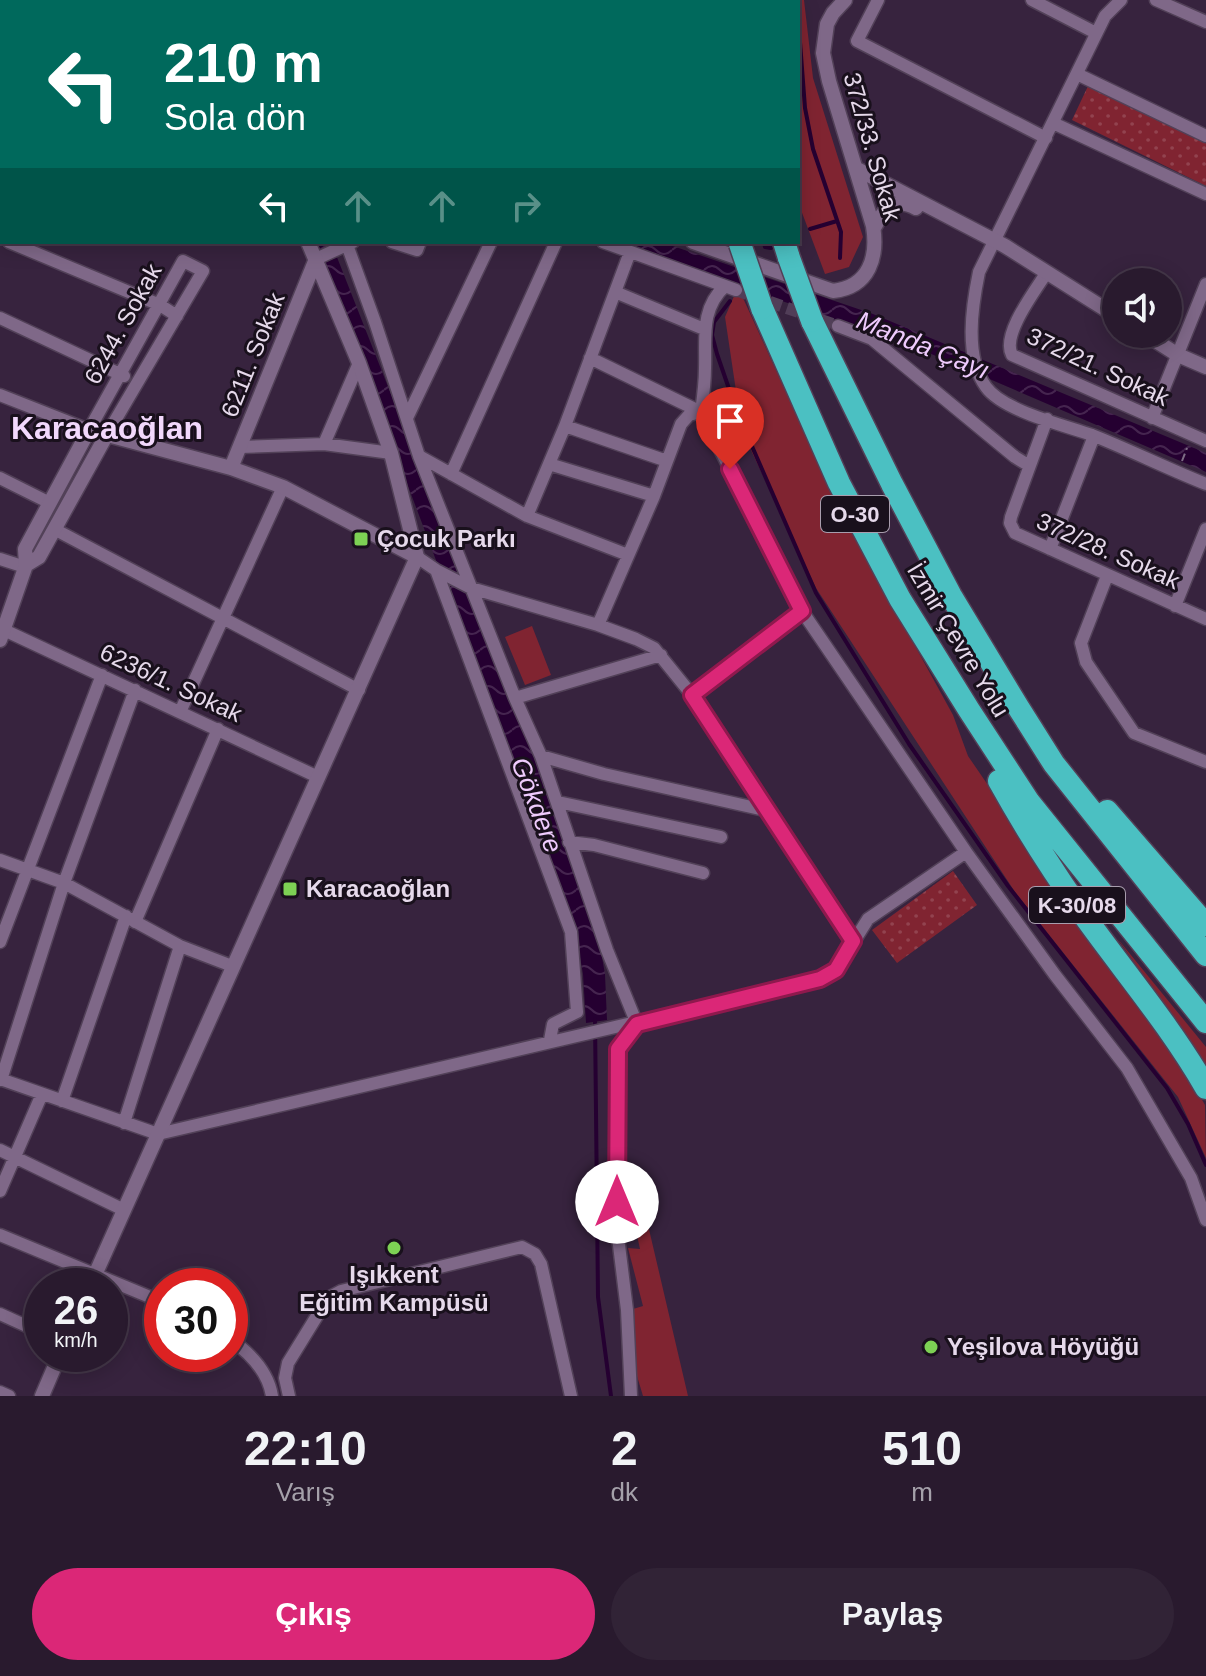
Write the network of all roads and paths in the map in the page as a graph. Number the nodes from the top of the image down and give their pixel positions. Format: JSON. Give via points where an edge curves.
{"nodes":[{"id":1,"x":845,"y":0,"type":"edge"},
{"id":2,"x":878,"y":0,"type":"edge"},
{"id":3,"x":1032,"y":0,"type":"edge"},
{"id":4,"x":1121,"y":0,"type":"edge"},
{"id":5,"x":1156,"y":0,"type":"edge"},
{"id":6,"x":1206,"y":22,"type":"edge"},
{"id":7,"x":1096,"y":33,"type":"junction"},
{"id":8,"x":1077,"y":74,"type":"junction"},
{"id":9,"x":1053,"y":123,"type":"junction"},
{"id":10,"x":1206,"y":136,"type":"edge"},
{"id":11,"x":1046,"y":138,"type":"junction"},
{"id":12,"x":866,"y":180,"type":"junction"},
{"id":13,"x":1206,"y":194,"type":"edge"},
{"id":14,"x":874,"y":228,"type":"junction"},
{"id":15,"x":14,"y":244,"type":"edge"},
{"id":16,"x":309,"y":244,"type":"edge"},
{"id":17,"x":398,"y":244,"type":"edge"},
{"id":18,"x":419,"y":244,"type":"edge"},
{"id":19,"x":490,"y":244,"type":"edge"},
{"id":20,"x":555,"y":244,"type":"edge"},
{"id":21,"x":608,"y":244,"type":"edge"},
{"id":22,"x":699,"y":244,"type":"edge"},
{"id":23,"x":740,"y":244,"type":"edge"},
{"id":24,"x":346,"y":245,"type":"edge"},
{"id":25,"x":997,"y":246,"type":"junction"},
{"id":26,"x":786,"y":250,"type":"edge"},
{"id":27,"x":630,"y":252,"type":"junction"},
{"id":28,"x":318,"y":258,"type":"junction"},
{"id":29,"x":1047,"y":272,"type":"junction"},
{"id":30,"x":1206,"y":284,"type":"edge"},
{"id":31,"x":615,"y":292,"type":"junction"},
{"id":32,"x":160,"y":305,"type":"junction"},
{"id":33,"x":1102,"y":307,"type":"edge"},
{"id":34,"x":177,"y":316,"type":"junction"},
{"id":35,"x":0,"y":318,"type":"edge"},
{"id":36,"x":838,"y":326,"type":"tunnel mouth"},
{"id":37,"x":704,"y":329,"type":"junction"},
{"id":38,"x":1167,"y":348,"type":"edge"},
{"id":39,"x":1178,"y":355,"type":"junction"},
{"id":40,"x":590,"y":358,"type":"junction"},
{"id":41,"x":359,"y":363,"type":"junction"},
{"id":42,"x":1206,"y":367,"type":"edge"},
{"id":43,"x":120,"y":373,"type":"junction"},
{"id":44,"x":138,"y":382,"type":"junction"},
{"id":45,"x":0,"y":395,"type":"edge"},
{"id":46,"x":701,"y":412,"type":"junction"},
{"id":47,"x":407,"y":418,"type":"junction"},
{"id":48,"x":1152,"y":418,"type":"junction"},
{"id":49,"x":1047,"y":419,"type":"junction"},
{"id":50,"x":565,"y":426,"type":"junction"},
{"id":51,"x":89,"y":430,"type":"junction"},
{"id":52,"x":106,"y":436,"type":"junction"},
{"id":53,"x":1094,"y":436,"type":"junction"},
{"id":54,"x":1190,"y":441,"type":"dead end"},
{"id":55,"x":1206,"y":441,"type":"edge"},
{"id":56,"x":324,"y":444,"type":"junction"},
{"id":57,"x":240,"y":447,"type":"junction"},
{"id":58,"x":391,"y":453,"type":"junction"},
{"id":59,"x":419,"y":456,"type":"junction"},
{"id":60,"x":667,"y":461,"type":"junction"},
{"id":61,"x":549,"y":464,"type":"junction"},
{"id":62,"x":1028,"y":465,"type":"junction"},
{"id":63,"x":231,"y":468,"type":"junction"},
{"id":64,"x":1179,"y":469,"type":"junction"},
{"id":65,"x":451,"y":474,"type":"junction"},
{"id":66,"x":0,"y":478,"type":"edge"},
{"id":67,"x":1206,"y":484,"type":"edge"},
{"id":68,"x":283,"y":487,"type":"junction"},
{"id":69,"x":654,"y":496,"type":"junction"},
{"id":70,"x":50,"y":503,"type":"junction"},
{"id":71,"x":527,"y":516,"type":"junction"},
{"id":72,"x":54,"y":529,"type":"junction"},
{"id":73,"x":1206,"y":529,"type":"edge"},
{"id":74,"x":1050,"y":549,"type":"junction"},
{"id":75,"x":628,"y":555,"type":"junction"},
{"id":76,"x":417,"y":557,"type":"junction"},
{"id":77,"x":0,"y":559,"type":"edge"},
{"id":78,"x":25,"y":566,"type":"junction"},
{"id":79,"x":436,"y":570,"type":"junction"},
{"id":80,"x":1107,"y":576,"type":"junction"},
{"id":81,"x":471,"y":588,"type":"junction"},
{"id":82,"x":1175,"y":606,"type":"junction"},
{"id":83,"x":802,"y":611,"type":"junction"},
{"id":84,"x":223,"y":618,"type":"junction"},
{"id":85,"x":1206,"y":619,"type":"edge"},
{"id":86,"x":598,"y":625,"type":"junction"},
{"id":87,"x":2,"y":635,"type":"edge"},
{"id":88,"x":661,"y":655,"type":"junction"},
{"id":89,"x":102,"y":675,"type":"junction"},
{"id":90,"x":135,"y":690,"type":"junction"},
{"id":91,"x":359,"y":690,"type":"junction"},
{"id":92,"x":692,"y":695,"type":"junction"},
{"id":93,"x":515,"y":698,"type":"junction"},
{"id":94,"x":1018,"y":707,"type":"junction"},
{"id":95,"x":969,"y":710,"type":"junction"},
{"id":96,"x":180,"y":712,"type":"junction"},
{"id":97,"x":218,"y":729,"type":"junction"},
{"id":98,"x":541,"y":756,"type":"junction"},
{"id":99,"x":1206,"y":762,"type":"edge"},
{"id":100,"x":318,"y":777,"type":"junction"},
{"id":101,"x":558,"y":802,"type":"junction"},
{"id":102,"x":769,"y":811,"type":"junction"},
{"id":103,"x":721,"y":837,"type":"dead end"},
{"id":104,"x":569,"y":842,"type":"junction"},
{"id":105,"x":966,"y":852,"type":"junction"},
{"id":106,"x":0,"y":860,"type":"edge"},
{"id":107,"x":26,"y":869,"type":"junction"},
{"id":108,"x":703,"y":873,"type":"dead end"},
{"id":109,"x":64,"y":883,"type":"junction"},
{"id":110,"x":130,"y":919,"type":"junction"},
{"id":111,"x":1206,"y":925,"type":"edge"},
{"id":112,"x":853,"y":941,"type":"junction"},
{"id":113,"x":0,"y":942,"type":"edge"},
{"id":114,"x":180,"y":946,"type":"junction"},
{"id":115,"x":1206,"y":955,"type":"edge"},
{"id":116,"x":232,"y":966,"type":"junction"},
{"id":117,"x":1206,"y":1022,"type":"edge"},
{"id":118,"x":637,"y":1024,"type":"junction"},
{"id":119,"x":550,"y":1040,"type":"junction"},
{"id":120,"x":0,"y":1080,"type":"edge"},
{"id":121,"x":1206,"y":1088,"type":"edge"},
{"id":122,"x":42,"y":1094,"type":"junction"},
{"id":123,"x":62,"y":1101,"type":"junction"},
{"id":124,"x":124,"y":1123,"type":"junction"},
{"id":125,"x":158,"y":1134,"type":"junction"},
{"id":126,"x":0,"y":1150,"type":"edge"},
{"id":127,"x":16,"y":1158,"type":"junction"},
{"id":128,"x":0,"y":1191,"type":"edge"},
{"id":129,"x":124,"y":1210,"type":"junction"},
{"id":130,"x":1206,"y":1220,"type":"edge"},
{"id":131,"x":0,"y":1235,"type":"edge"},
{"id":132,"x":68,"y":1268,"type":"edge"},
{"id":133,"x":98,"y":1268,"type":"edge"},
{"id":134,"x":0,"y":1314,"type":"edge"},
{"id":135,"x":24,"y":1325,"type":"edge"},
{"id":136,"x":248,"y":1351,"type":"edge"},
{"id":137,"x":52,"y":1372,"type":"edge"},
{"id":138,"x":0,"y":1392,"type":"edge"},
{"id":139,"x":9,"y":1396,"type":"edge"},
{"id":140,"x":42,"y":1396,"type":"edge"},
{"id":141,"x":272,"y":1396,"type":"edge"},
{"id":142,"x":289,"y":1396,"type":"edge"},
{"id":143,"x":571,"y":1396,"type":"edge"},
{"id":144,"x":631,"y":1396,"type":"edge"}],
"edges":[{"from":1,"to":12,"type":"street","name":"372/33. Sokak","via":[[827,24],[823,53],[857,169]]},
{"from":2,"to":11,"type":"street","via":[[857,41]]},
{"from":3,"to":7,"type":"street"},
{"from":4,"to":7,"type":"street"},
{"from":5,"to":6,"type":"street"},
{"from":7,"to":8,"type":"street"},
{"from":8,"to":9,"type":"street"},
{"from":8,"to":10,"type":"street"},
{"from":9,"to":11,"type":"street"},
{"from":9,"to":13,"type":"street"},
{"from":11,"to":25,"type":"street"},
{"from":12,"to":14,"type":"street","name":"372/33. Sokak"},
{"from":12,"to":25,"type":"street"},
{"from":14,"to":22,"type":"street","name":"372/33. Sokak","via":[[877,245],[869,268],[854,283],[833,291]]},
{"from":14,"to":25,"type":"street","via":[[883,213],[905,202]]},
{"from":15,"to":32,"type":"street"},
{"from":16,"to":28,"type":"street"},
{"from":17,"to":18,"type":"street","via":[[417,250]]},
{"from":19,"to":47,"type":"street"},
{"from":20,"to":65,"type":"street"},
{"from":21,"to":27,"type":"street"},
{"from":23,"to":95,"type":"highway","name":"İzmir Çevre Yolu","number":"O-30","bridge":true,"via":[[762,308],[839,483],[900,599]]},
{"from":24,"to":28,"type":"street"},
{"from":24,"to":47,"type":"street"},
{"from":25,"to":29,"type":"street"},
{"from":25,"to":49,"type":"street","via":[[979,272],[973,302],[981,380],[996,397]]},
{"from":26,"to":94,"type":"highway","name":"İzmir Çevre Yolu","number":"O-30","bridge":true,"via":[[812,321],[892,484]]},
{"from":27,"to":31,"type":"street"},
{"from":27,"to":37,"type":"street","via":[[730,288],[716,294]]},
{"from":28,"to":41,"type":"street"},
{"from":28,"to":57,"type":"street","name":"6211. Sokak"},
{"from":29,"to":33,"type":"street"},
{"from":29,"to":48,"type":"street","name":"372/21. Sokak","via":[[1010,334],[1012,355]]},
{"from":30,"to":39,"type":"street"},
{"from":31,"to":37,"type":"street"},
{"from":31,"to":40,"type":"street"},
{"from":32,"to":34,"type":"street"},
{"from":32,"to":34,"type":"street","name":"6244. Sokak","via":[[183,261],[203,271]]},
{"from":32,"to":43,"type":"street","name":"6244. Sokak"},
{"from":34,"to":44,"type":"street","name":"6244. Sokak"},
{"from":35,"to":43,"type":"street"},
{"from":36,"to":62,"type":"street","via":[[872,339]]},
{"from":37,"to":46,"type":"street"},
{"from":38,"to":39,"type":"street"},
{"from":39,"to":42,"type":"street"},
{"from":39,"to":48,"type":"street"},
{"from":40,"to":46,"type":"street"},
{"from":40,"to":50,"type":"street"},
{"from":41,"to":56,"type":"street"},
{"from":41,"to":58,"type":"street"},
{"from":43,"to":44,"type":"street"},
{"from":43,"to":51,"type":"street","name":"6244. Sokak"},
{"from":44,"to":52,"type":"street","name":"6244. Sokak"},
{"from":45,"to":51,"type":"street"},
{"from":46,"to":60,"type":"street","via":[[681,424]]},
{"from":46,"to":83,"type":"street"},
{"from":47,"to":59,"type":"street"},
{"from":48,"to":55,"type":"street","name":"372/21. Sokak"},
{"from":49,"to":53,"type":"street"},
{"from":49,"to":62,"type":"street","name":"372/28. Sokak"},
{"from":50,"to":60,"type":"street"},
{"from":50,"to":61,"type":"street"},
{"from":51,"to":52,"type":"street"},
{"from":51,"to":70,"type":"street","name":"6244. Sokak"},
{"from":52,"to":63,"type":"street"},
{"from":52,"to":72,"type":"street","name":"6244. Sokak"},
{"from":53,"to":64,"type":"street"},
{"from":53,"to":74,"type":"street"},
{"from":54,"to":64,"type":"path"},
{"from":56,"to":57,"type":"street"},
{"from":56,"to":58,"type":"street"},
{"from":57,"to":63,"type":"street","name":"6211. Sokak"},
{"from":58,"to":76,"type":"street"},
{"from":59,"to":65,"type":"street"},
{"from":59,"to":81,"type":"street"},
{"from":60,"to":69,"type":"street"},
{"from":61,"to":69,"type":"street"},
{"from":61,"to":71,"type":"street"},
{"from":62,"to":74,"type":"street","name":"372/28. Sokak","via":[[1010,523],[1015,533]]},
{"from":63,"to":68,"type":"street"},
{"from":64,"to":67,"type":"street"},
{"from":65,"to":71,"type":"street"},
{"from":66,"to":70,"type":"street"},
{"from":68,"to":76,"type":"street"},
{"from":68,"to":84,"type":"street"},
{"from":69,"to":75,"type":"street"},
{"from":70,"to":78,"type":"street","name":"6244. Sokak","via":[[25,549]]},
{"from":71,"to":75,"type":"street"},
{"from":72,"to":78,"type":"street","name":"6244. Sokak","via":[[39,557]]},
{"from":72,"to":84,"type":"street"},
{"from":73,"to":82,"type":"street"},
{"from":74,"to":80,"type":"street","name":"372/28. Sokak"},
{"from":75,"to":86,"type":"street"},
{"from":76,"to":79,"type":"street"},
{"from":76,"to":91,"type":"street"},
{"from":77,"to":78,"type":"street"},
{"from":78,"to":87,"type":"street","name":"6244. Sokak"},
{"from":79,"to":81,"type":"street"},
{"from":79,"to":119,"type":"street","via":[[571,932],[577,1012],[553,1024]]},
{"from":80,"to":82,"type":"street","name":"372/28. Sokak"},
{"from":80,"to":99,"type":"street","via":[[1081,643],[1086,662],[1134,733]]},
{"from":81,"to":86,"type":"street"},
{"from":81,"to":93,"type":"street"},
{"from":82,"to":85,"type":"street","name":"372/28. Sokak"},
{"from":83,"to":92,"type":"street"},
{"from":83,"to":105,"type":"street"},
{"from":84,"to":91,"type":"street"},
{"from":84,"to":96,"type":"street"},
{"from":86,"to":88,"type":"street"},
{"from":87,"to":89,"type":"street","name":"6236/1. Sokak"},
{"from":88,"to":92,"type":"street"},
{"from":88,"to":93,"type":"street"},
{"from":89,"to":90,"type":"street","name":"6236/1. Sokak"},
{"from":89,"to":107,"type":"street"},
{"from":90,"to":96,"type":"street","name":"6236/1. Sokak"},
{"from":90,"to":109,"type":"street"},
{"from":91,"to":100,"type":"street"},
{"from":92,"to":102,"type":"street"},
{"from":93,"to":98,"type":"street"},
{"from":94,"to":111,"type":"highway"},
{"from":94,"to":115,"type":"highway","name":"İzmir Çevre Yolu","number":"O-30","via":[[1054,764]]},
{"from":95,"to":117,"type":"highway","name":"İzmir Çevre Yolu","number":"O-30","via":[[1029,802]]},
{"from":95,"to":121,"type":"highway","number":"K-30/08","via":[[984,753],[1032,837]]},
{"from":96,"to":97,"type":"street","name":"6236/1. Sokak"},
{"from":97,"to":100,"type":"street","name":"6236/1. Sokak"},
{"from":97,"to":110,"type":"street"},
{"from":98,"to":101,"type":"street"},
{"from":98,"to":102,"type":"street"},
{"from":100,"to":116,"type":"street"},
{"from":101,"to":103,"type":"street"},
{"from":101,"to":104,"type":"street"},
{"from":102,"to":112,"type":"street"},
{"from":104,"to":108,"type":"street"},
{"from":104,"to":118,"type":"street"},
{"from":105,"to":112,"type":"street","via":[[868,919]]},
{"from":105,"to":130,"type":"street","via":[[1127,1068],[1191,1178]]},
{"from":106,"to":107,"type":"street"},
{"from":107,"to":109,"type":"street"},
{"from":107,"to":113,"type":"street"},
{"from":109,"to":110,"type":"street"},
{"from":109,"to":120,"type":"street"},
{"from":110,"to":114,"type":"street"},
{"from":110,"to":123,"type":"street"},
{"from":112,"to":118,"type":"street","via":[[836,970],[820,979]]},
{"from":114,"to":116,"type":"street"},
{"from":114,"to":124,"type":"street"},
{"from":116,"to":125,"type":"street"},
{"from":118,"to":119,"type":"street"},
{"from":118,"to":144,"type":"street","via":[[618,1049],[617,1229]]},
{"from":119,"to":125,"type":"street"},
{"from":120,"to":122,"type":"street"},
{"from":122,"to":123,"type":"street"},
{"from":122,"to":127,"type":"street"},
{"from":123,"to":124,"type":"street"},
{"from":124,"to":125,"type":"street"},
{"from":125,"to":129,"type":"street"},
{"from":126,"to":127,"type":"street"},
{"from":127,"to":128,"type":"street"},
{"from":127,"to":129,"type":"street"},
{"from":129,"to":133,"type":"street"},
{"from":131,"to":132,"type":"street"},
{"from":134,"to":135,"type":"street"},
{"from":136,"to":141,"type":"street"},
{"from":137,"to":140,"type":"street"},
{"from":138,"to":139,"type":"street"},
{"from":142,"to":143,"type":"street","via":[[288,1363],[328,1298],[522,1247],[541,1264]]}]}
